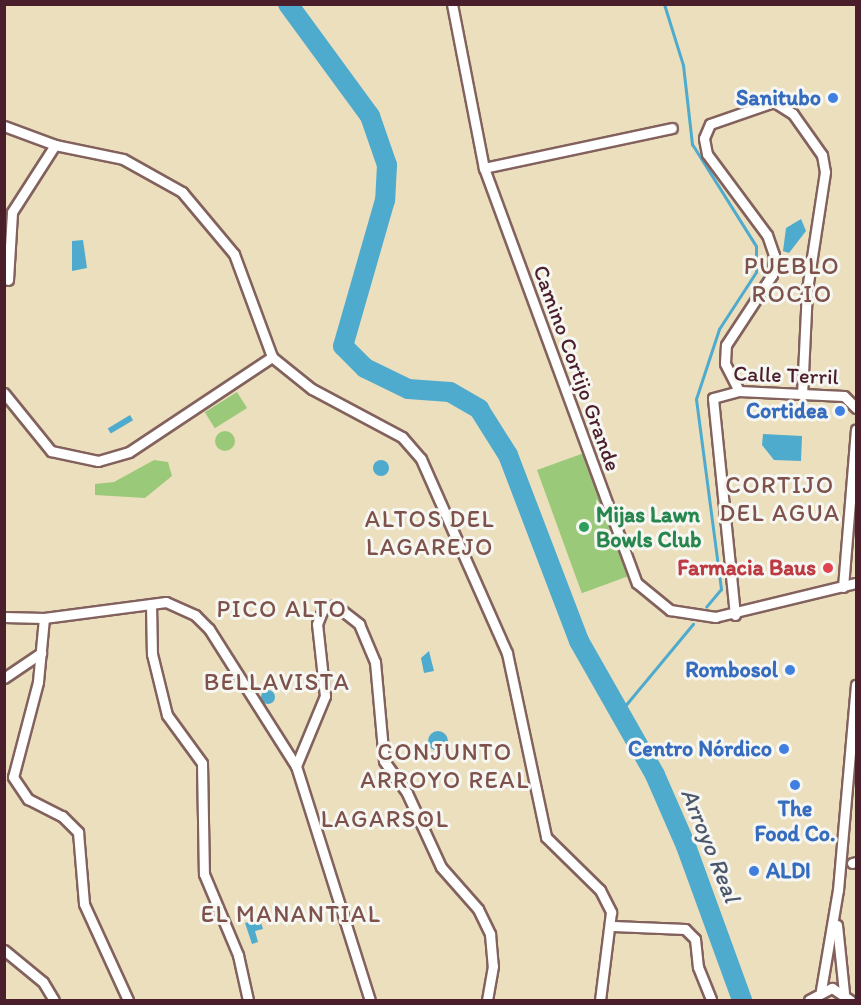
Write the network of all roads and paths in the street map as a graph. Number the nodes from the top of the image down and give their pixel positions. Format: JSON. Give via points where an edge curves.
{"nodes":[{"id":1,"x":452,"y":4,"type":"edge"},
{"id":2,"x":4,"y":126,"type":"edge"},
{"id":3,"x":672,"y":128,"type":"dead end"},
{"id":4,"x":56,"y":145,"type":"junction"},
{"id":5,"x":484,"y":168,"type":"junction"},
{"id":6,"x":8,"y":280,"type":"dead end"},
{"id":7,"x":272,"y":357,"type":"junction"},
{"id":8,"x":739,"y":391,"type":"junction"},
{"id":9,"x":4,"y":393,"type":"edge"},
{"id":10,"x":802,"y":394,"type":"junction"},
{"id":11,"x":855,"y":405,"type":"edge"},
{"id":12,"x":856,"y":430,"type":"edge"},
{"id":13,"x":856,"y":583,"type":"edge"},
{"id":14,"x":843,"y":587,"type":"junction"},
{"id":15,"x":151,"y":604,"type":"junction"},
{"id":16,"x":735,"y":615,"type":"junction"},
{"id":17,"x":4,"y":617,"type":"edge"},
{"id":18,"x":45,"y":618,"type":"junction"},
{"id":19,"x":41,"y":653,"type":"junction"},
{"id":20,"x":4,"y":678,"type":"edge"},
{"id":21,"x":856,"y":685,"type":"edge"},
{"id":22,"x":296,"y":766,"type":"junction"},
{"id":23,"x":837,"y":890,"type":"junction"},
{"id":24,"x":613,"y":926,"type":"junction"},
{"id":25,"x":4,"y":950,"type":"edge"},
{"id":26,"x":700,"y":955,"type":"junction"},
{"id":27,"x":821,"y":990,"type":"junction"},
{"id":28,"x":847,"y":997,"type":"edge"},
{"id":29,"x":54,"y":1000,"type":"edge"},
{"id":30,"x":128,"y":1000,"type":"edge"},
{"id":31,"x":248,"y":1000,"type":"edge"},
{"id":32,"x":370,"y":1000,"type":"edge"},
{"id":33,"x":487,"y":1000,"type":"edge"},
{"id":34,"x":600,"y":1000,"type":"edge"},
{"id":35,"x":711,"y":1000,"type":"edge"},
{"id":36,"x":717,"y":1000,"type":"edge"},
{"id":37,"x":809,"y":1000,"type":"edge"}],
"edges":[{"from":1,"to":5,"type":"street","name":"Camino Cortijo Grande"},
{"from":2,"to":4,"type":"street"},
{"from":3,"to":5,"type":"street"},
{"from":4,"to":6,"type":"street","via":[[12,212]]},
{"from":4,"to":7,"type":"street","via":[[144,168],[205,215],[234,254]]},
{"from":5,"to":16,"type":"street","name":"Camino Cortijo Grande","via":[[637,583],[670,610]]},
{"from":7,"to":9,"type":"street","via":[[129,452],[98,461],[51,451]]},
{"from":7,"to":24,"type":"street","via":[[312,389],[402,437],[428,477],[507,653],[546,837],[600,890]]},
{"from":8,"to":10,"type":"street","name":"Calle Terril"},
{"from":8,"to":10,"type":"street","via":[[725,363],[726,345],[772,275],[774,255],[767,235],[707,154],[704,138],[710,124],[774,102],[793,114],[822,155],[825,172],[807,289]]},
{"from":8,"to":16,"type":"street","name":"Calle Terril","via":[[713,399],[711,416]]},
{"from":10,"to":11,"type":"street","name":"Calle Terril","via":[[844,396]]},
{"from":12,"to":14,"type":"street"},
{"from":13,"to":14,"type":"street","name":"Camino Cortijo Grande"},
{"from":14,"to":16,"type":"street","name":"Camino Cortijo Grande"},
{"from":15,"to":18,"type":"street"},
{"from":15,"to":22,"type":"street","via":[[180,607],[209,630]]},
{"from":15,"to":31,"type":"street","via":[[152,654],[167,715],[202,763],[204,874],[238,955]]},
{"from":17,"to":18,"type":"street"},
{"from":18,"to":19,"type":"street"},
{"from":19,"to":20,"type":"street"},
{"from":19,"to":30,"type":"street","via":[[33,708],[14,767],[16,786],[78,832],[81,894]]},
{"from":21,"to":23,"type":"street"},
{"from":22,"to":32,"type":"street"},
{"from":22,"to":33,"type":"street","via":[[325,696],[317,624],[323,609],[335,605],[353,616],[370,647],[384,761],[407,793],[441,867],[478,909],[490,934],[493,966]]},
{"from":23,"to":27,"type":"street"},
{"from":23,"to":28,"type":"street","via":[[837,960]]},
{"from":24,"to":26,"type":"street","via":[[679,926],[692,934]]},
{"from":24,"to":34,"type":"street"},
{"from":25,"to":29,"type":"street","via":[[43,982]]},
{"from":26,"to":35,"type":"street","via":[[698,967]]},
{"from":26,"to":36,"type":"street"},
{"from":27,"to":28,"type":"street"},
{"from":27,"to":37,"type":"street"}]}
